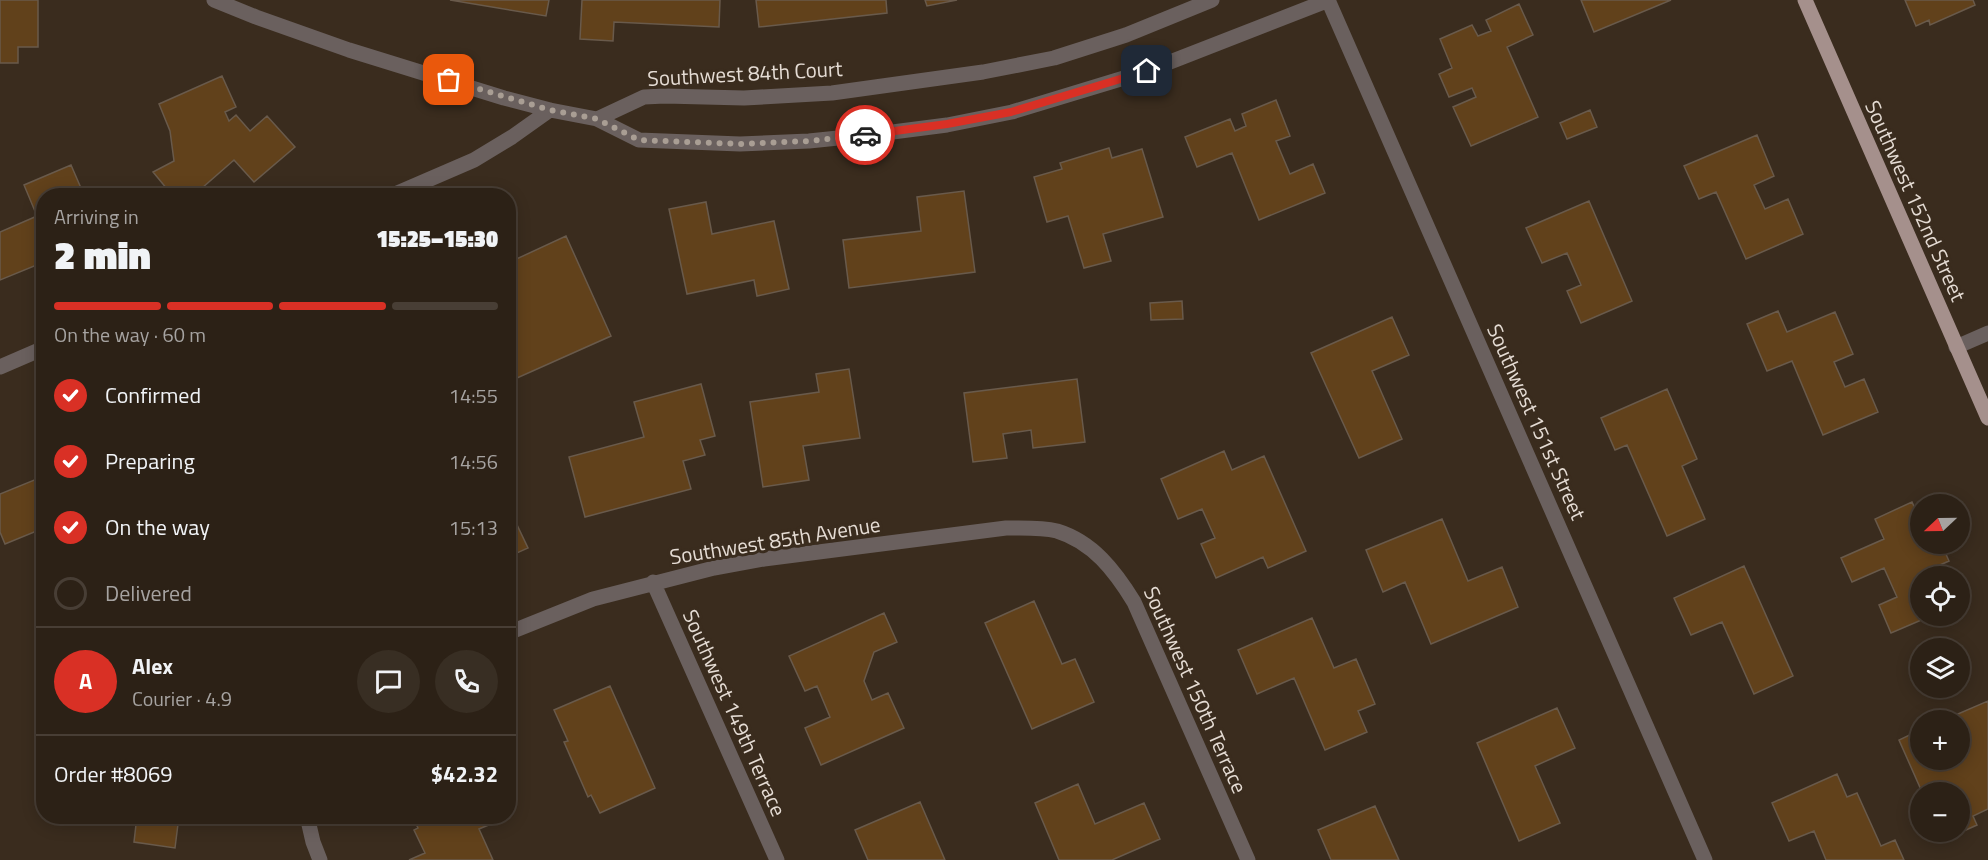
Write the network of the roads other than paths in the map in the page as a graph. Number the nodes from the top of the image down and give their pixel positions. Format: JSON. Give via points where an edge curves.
{"nodes":[{"id":1,"x":213,"y":0,"type":"edge"},
{"id":2,"x":1212,"y":0,"type":"edge"},
{"id":3,"x":1328,"y":0,"type":"edge"},
{"id":4,"x":1805,"y":0,"type":"edge"},
{"id":5,"x":550,"y":110,"type":"junction"},
{"id":6,"x":597,"y":119,"type":"junction"},
{"id":7,"x":409,"y":188,"type":"edge"},
{"id":8,"x":1988,"y":333,"type":"edge"},
{"id":9,"x":1956,"y":346,"type":"junction"},
{"id":10,"x":36,"y":351,"type":"edge"},
{"id":11,"x":0,"y":367,"type":"edge"},
{"id":12,"x":1988,"y":418,"type":"edge"},
{"id":13,"x":1057,"y":531,"type":"joint"},
{"id":14,"x":653,"y":582,"type":"junction"},
{"id":15,"x":516,"y":630,"type":"edge"},
{"id":16,"x":309,"y":824,"type":"edge"},
{"id":17,"x":320,"y":860,"type":"edge"},
{"id":18,"x":777,"y":860,"type":"edge"},
{"id":19,"x":1248,"y":860,"type":"edge"},
{"id":20,"x":1705,"y":860,"type":"edge"}],
"edges":[{"from":1,"to":5,"type":"street","via":[[349,50]]},
{"from":2,"to":6,"type":"street","name":"Southwest 84th Court","via":[[1126,35],[1054,58],[993,70],[832,93],[744,98],[644,97]]},
{"from":3,"to":6,"type":"street","via":[[1147,71],[1011,112],[947,124],[809,141],[740,144],[639,140]]},
{"from":3,"to":20,"type":"street","name":"Southwest 151st Street"},
{"from":4,"to":9,"type":"main road","name":"Southwest 152nd Street"},
{"from":5,"to":6,"type":"street"},
{"from":5,"to":7,"type":"street","via":[[474,160]]},
{"from":8,"to":9,"type":"street"},
{"from":9,"to":12,"type":"main road","name":"Southwest 152nd Street"},
{"from":10,"to":11,"type":"street"},
{"from":13,"to":14,"type":"street","name":"Southwest 85th Avenue","via":[[1006,528],[764,559]]},
{"from":13,"to":19,"type":"street","name":"Southwest 150th Terrace","via":[[1102,559],[1134,602]]},
{"from":14,"to":15,"type":"street","name":"Southwest 85th Avenue","via":[[593,599]]},
{"from":14,"to":18,"type":"street","name":"Southwest 149th Terrace"},
{"from":16,"to":17,"type":"street"}]}
